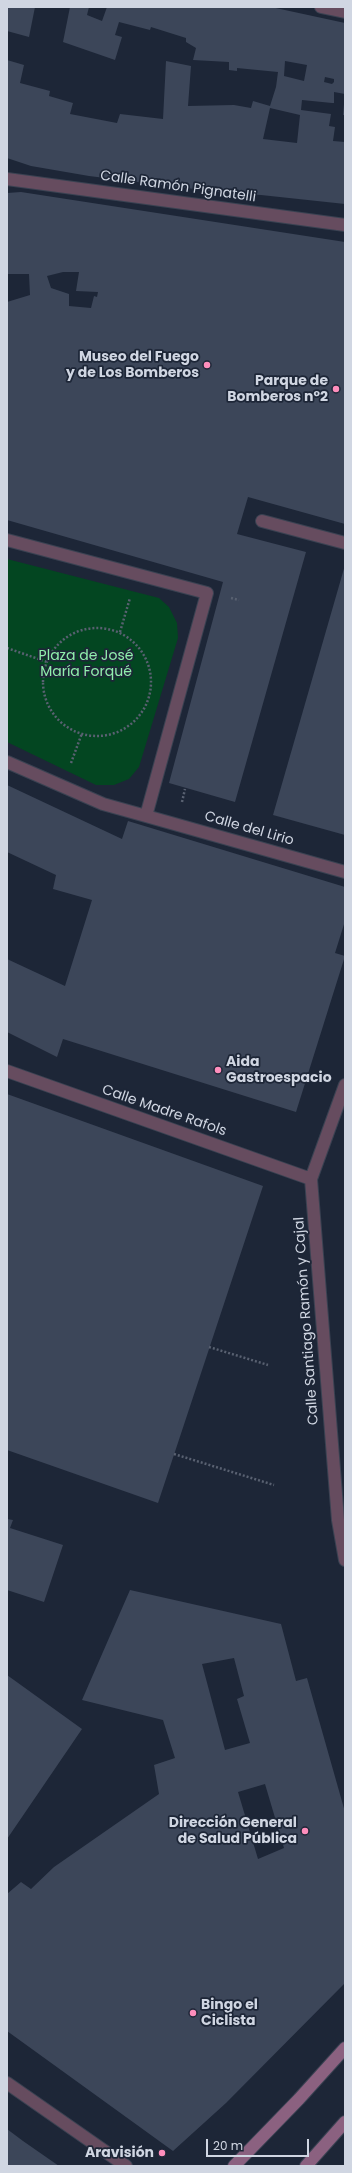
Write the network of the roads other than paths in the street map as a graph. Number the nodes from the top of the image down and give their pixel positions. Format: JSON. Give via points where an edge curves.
{"nodes":[{"id":1,"x":322,"y":7,"type":"edge"},
{"id":2,"x":345,"y":12,"type":"edge"},
{"id":3,"x":7,"y":179,"type":"edge"},
{"id":4,"x":345,"y":225,"type":"edge"},
{"id":5,"x":262,"y":521,"type":"dead end"},
{"id":6,"x":7,"y":540,"type":"edge"},
{"id":7,"x":345,"y":543,"type":"edge"},
{"id":8,"x":7,"y":762,"type":"edge"},
{"id":9,"x":146,"y":816,"type":"junction"},
{"id":10,"x":345,"y":872,"type":"edge"},
{"id":11,"x":7,"y":1071,"type":"edge"},
{"id":12,"x":345,"y":1085,"type":"edge"},
{"id":13,"x":311,"y":1179,"type":"junction"},
{"id":14,"x":345,"y":1560,"type":"edge"},
{"id":15,"x":345,"y":2048,"type":"edge"},
{"id":16,"x":7,"y":2083,"type":"edge"},
{"id":17,"x":345,"y":2122,"type":"edge"},
{"id":18,"x":126,"y":2166,"type":"edge"},
{"id":19,"x":234,"y":2166,"type":"edge"},
{"id":20,"x":306,"y":2166,"type":"edge"}],
"edges":[{"from":1,"to":2,"type":"street"},
{"from":3,"to":4,"type":"street","name":"Calle Ramón Pignatelli"},
{"from":5,"to":7,"type":"street"},
{"from":6,"to":9,"type":"street","via":[[207,593]]},
{"from":8,"to":9,"type":"street","via":[[120,810]]},
{"from":9,"to":10,"type":"street","name":"Calle del Lirio"},
{"from":11,"to":13,"type":"street","name":"Calle Madre Rafols"},
{"from":12,"to":13,"type":"street","name":"Calle Santiago Ramón y Cajal"},
{"from":13,"to":14,"type":"street","name":"Calle Santiago Ramón y Cajal","via":[[338,1520]]},
{"from":15,"to":19,"type":"street","via":[[299,2100]]},
{"from":16,"to":18,"type":"street"},
{"from":17,"to":20,"type":"street"}]}
